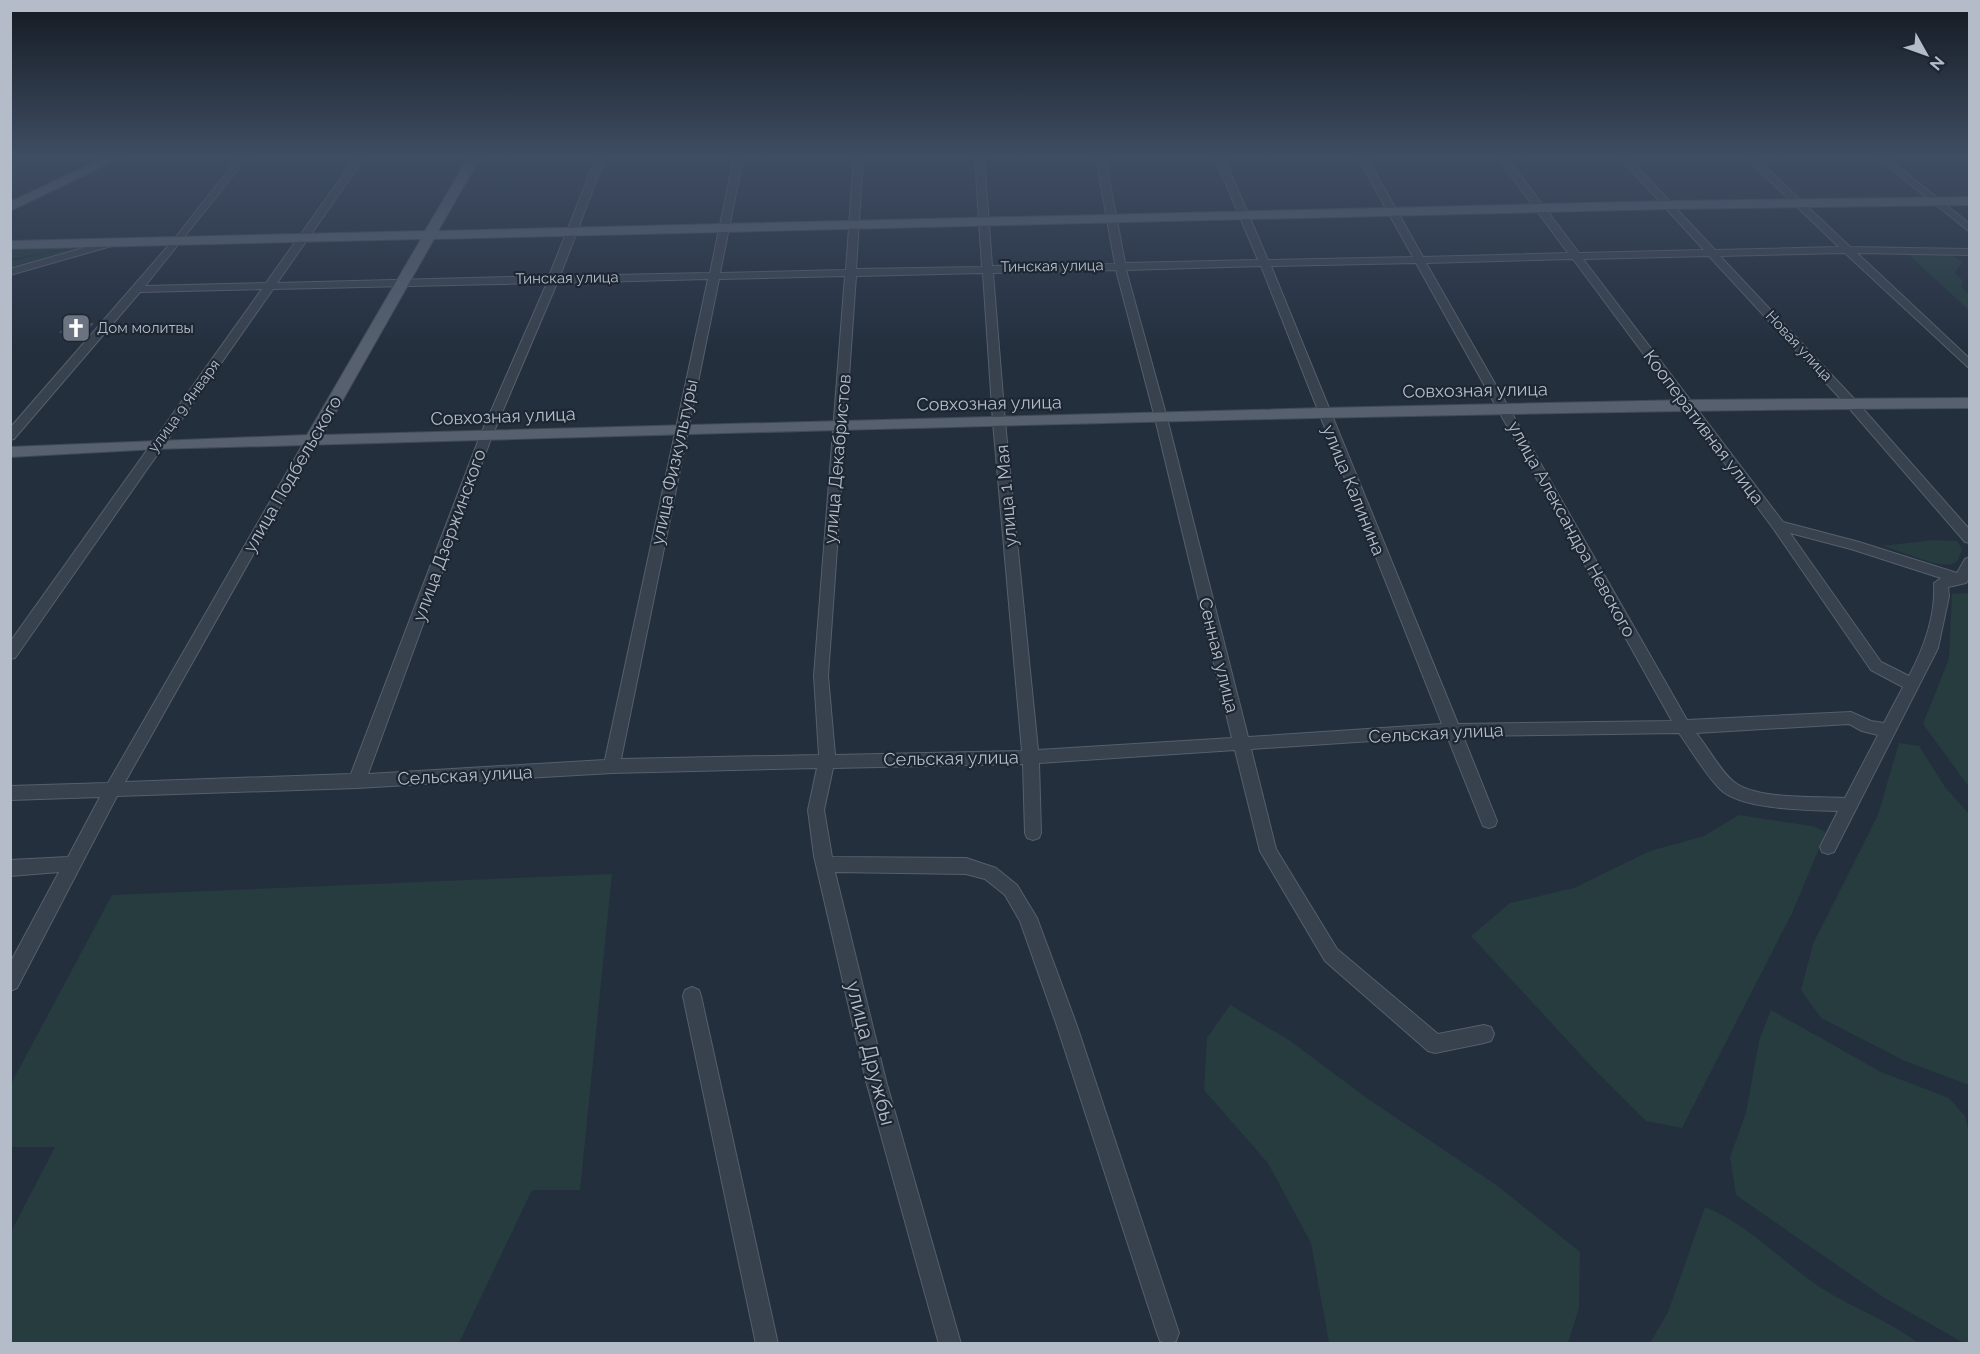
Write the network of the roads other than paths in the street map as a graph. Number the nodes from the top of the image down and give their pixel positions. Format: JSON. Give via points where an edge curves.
{"nodes":[{"id":1,"x":194,"y":221,"type":"edge"},
{"id":2,"x":314,"y":221,"type":"edge"},
{"id":3,"x":439,"y":221,"type":"edge"},
{"id":4,"x":578,"y":221,"type":"edge"},
{"id":5,"x":724,"y":221,"type":"edge"},
{"id":6,"x":854,"y":221,"type":"edge"},
{"id":7,"x":1009,"y":221,"type":"edge"},
{"id":8,"x":1112,"y":221,"type":"edge"},
{"id":9,"x":1246,"y":221,"type":"edge"},
{"id":10,"x":1398,"y":221,"type":"edge"},
{"id":11,"x":1547,"y":221,"type":"edge"},
{"id":12,"x":1683,"y":221,"type":"edge"},
{"id":13,"x":1819,"y":221,"type":"edge"},
{"id":14,"x":983,"y":222,"type":"junction"},
{"id":15,"x":854,"y":225,"type":"junction"},
{"id":16,"x":723,"y":226,"type":"junction"},
{"id":17,"x":574,"y":231,"type":"junction"},
{"id":18,"x":432,"y":233,"type":"junction"},
{"id":19,"x":303,"y":237,"type":"junction"},
{"id":20,"x":179,"y":240,"type":"junction"},
{"id":21,"x":111,"y":243,"type":"junction"},
{"id":22,"x":10,"y":245,"type":"edge"},
{"id":23,"x":1849,"y":249,"type":"junction"},
{"id":24,"x":1970,"y":252,"type":"edge"},
{"id":25,"x":1714,"y":254,"type":"junction"},
{"id":26,"x":1574,"y":256,"type":"junction"},
{"id":27,"x":1420,"y":258,"type":"junction"},
{"id":28,"x":1264,"y":262,"type":"junction"},
{"id":29,"x":1120,"y":265,"type":"junction"},
{"id":30,"x":987,"y":268,"type":"junction"},
{"id":31,"x":10,"y":272,"type":"edge"},
{"id":32,"x":852,"y":272,"type":"junction"},
{"id":33,"x":713,"y":274,"type":"junction"},
{"id":34,"x":554,"y":278,"type":"junction"},
{"id":35,"x":403,"y":282,"type":"junction"},
{"id":36,"x":270,"y":286,"type":"junction"},
{"id":37,"x":135,"y":289,"type":"junction"},
{"id":38,"x":1970,"y":366,"type":"edge"},
{"id":39,"x":1970,"y":403,"type":"edge"},
{"id":40,"x":1688,"y":405,"type":"junction"},
{"id":41,"x":1853,"y":405,"type":"junction"},
{"id":42,"x":1505,"y":409,"type":"junction"},
{"id":43,"x":1323,"y":413,"type":"junction"},
{"id":44,"x":1161,"y":418,"type":"junction"},
{"id":45,"x":999,"y":422,"type":"junction"},
{"id":46,"x":841,"y":425,"type":"junction"},
{"id":47,"x":681,"y":430,"type":"junction"},
{"id":48,"x":10,"y":436,"type":"edge"},
{"id":49,"x":486,"y":436,"type":"junction"},
{"id":50,"x":311,"y":441,"type":"junction"},
{"id":51,"x":157,"y":444,"type":"junction"},
{"id":52,"x":10,"y":452,"type":"edge"},
{"id":53,"x":1778,"y":525,"type":"junction"},
{"id":54,"x":1970,"y":539,"type":"edge"},
{"id":55,"x":1970,"y":562,"type":"edge"},
{"id":56,"x":1931,"y":570,"type":"junction"},
{"id":57,"x":1965,"y":580,"type":"edge"},
{"id":58,"x":1941,"y":583,"type":"junction"},
{"id":59,"x":10,"y":654,"type":"edge"},
{"id":60,"x":1913,"y":685,"type":"junction"},
{"id":61,"x":1682,"y":725,"type":"junction"},
{"id":62,"x":1450,"y":730,"type":"junction"},
{"id":63,"x":1888,"y":730,"type":"junction"},
{"id":64,"x":1240,"y":744,"type":"junction"},
{"id":65,"x":1031,"y":757,"type":"junction"},
{"id":66,"x":827,"y":760,"type":"junction"},
{"id":67,"x":612,"y":766,"type":"junction"},
{"id":68,"x":357,"y":782,"type":"junction"},
{"id":69,"x":111,"y":790,"type":"junction"},
{"id":70,"x":10,"y":793,"type":"edge"},
{"id":71,"x":1849,"y":805,"type":"junction"},
{"id":72,"x":1489,"y":821,"type":"dead end"},
{"id":73,"x":1033,"y":832,"type":"dead end"},
{"id":74,"x":1828,"y":848,"type":"dead end"},
{"id":75,"x":70,"y":864,"type":"junction"},
{"id":76,"x":825,"y":864,"type":"junction"},
{"id":77,"x":10,"y":868,"type":"edge"},
{"id":78,"x":10,"y":982,"type":"edge"},
{"id":79,"x":692,"y":996,"type":"dead end"},
{"id":80,"x":1484,"y":1034,"type":"dead end"},
{"id":81,"x":1168,"y":1333,"type":"dead end"},
{"id":82,"x":949,"y":1343,"type":"edge"},
{"id":83,"x":767,"y":1344,"type":"edge"}],
"edges":[{"from":1,"to":20,"type":"street"},
{"from":2,"to":19,"type":"street","name":"улица 9 Января"},
{"from":3,"to":18,"type":"main road","name":"улица Подбельского"},
{"from":4,"to":17,"type":"street","name":"улица Дзержинского"},
{"from":5,"to":16,"type":"street","name":"улица Физкультуры"},
{"from":6,"to":15,"type":"street","name":"улица Декабристов"},
{"from":7,"to":14,"type":"main road"},
{"from":8,"to":29,"type":"street","name":"Сенная улица"},
{"from":9,"to":28,"type":"street","name":"улица Калинина"},
{"from":10,"to":27,"type":"street","name":"улица Александра Невского"},
{"from":11,"to":26,"type":"street","name":"Кооперативная улица"},
{"from":12,"to":25,"type":"street","name":"Новая улица"},
{"from":13,"to":23,"type":"street"},
{"from":14,"to":15,"type":"main road"},
{"from":14,"to":30,"type":"street","name":"улица 1 Мая"},
{"from":15,"to":16,"type":"main road"},
{"from":15,"to":32,"type":"street","name":"улица Декабристов"},
{"from":16,"to":17,"type":"main road"},
{"from":16,"to":33,"type":"street","name":"улица Физкультуры"},
{"from":17,"to":18,"type":"main road"},
{"from":17,"to":34,"type":"street","name":"улица Дзержинского"},
{"from":18,"to":19,"type":"main road"},
{"from":18,"to":35,"type":"main road","name":"улица Подбельского"},
{"from":19,"to":20,"type":"main road"},
{"from":19,"to":36,"type":"street","name":"улица 9 Января"},
{"from":20,"to":21,"type":"main road"},
{"from":20,"to":37,"type":"street"},
{"from":21,"to":22,"type":"main road"},
{"from":21,"to":31,"type":"street"},
{"from":23,"to":24,"type":"street","name":"Тинская улица"},
{"from":23,"to":25,"type":"street","name":"Тинская улица"},
{"from":23,"to":38,"type":"street"},
{"from":25,"to":26,"type":"street","name":"Тинская улица"},
{"from":25,"to":41,"type":"street","name":"Новая улица"},
{"from":26,"to":27,"type":"street","name":"Тинская улица"},
{"from":26,"to":40,"type":"street","name":"Кооперативная улица"},
{"from":27,"to":28,"type":"street","name":"Тинская улица"},
{"from":27,"to":42,"type":"street","name":"улица Александра Невского"},
{"from":28,"to":29,"type":"street","name":"Тинская улица"},
{"from":28,"to":43,"type":"street","name":"улица Калинина"},
{"from":29,"to":30,"type":"street","name":"Тинская улица"},
{"from":29,"to":44,"type":"street","name":"Сенная улица"},
{"from":30,"to":32,"type":"street","name":"Тинская улица"},
{"from":30,"to":45,"type":"street","name":"улица 1 Мая"},
{"from":32,"to":33,"type":"street","name":"Тинская улица"},
{"from":32,"to":46,"type":"street","name":"улица Декабристов"},
{"from":33,"to":34,"type":"street","name":"Тинская улица"},
{"from":33,"to":47,"type":"street","name":"улица Физкультуры"},
{"from":34,"to":35,"type":"street","name":"Тинская улица"},
{"from":34,"to":49,"type":"street","name":"улица Дзержинского"},
{"from":35,"to":36,"type":"street","name":"Тинская улица"},
{"from":35,"to":50,"type":"main road","name":"улица Подбельского"},
{"from":36,"to":37,"type":"street","name":"Тинская улица"},
{"from":36,"to":51,"type":"street","name":"улица 9 Января"},
{"from":37,"to":48,"type":"street"},
{"from":39,"to":41,"type":"main road","name":"Совхозная улица"},
{"from":40,"to":41,"type":"main road","name":"Совхозная улица"},
{"from":40,"to":42,"type":"main road","name":"Совхозная улица"},
{"from":40,"to":53,"type":"street","name":"Кооперативная улица"},
{"from":41,"to":54,"type":"street","name":"Новая улица"},
{"from":42,"to":43,"type":"main road","name":"Совхозная улица"},
{"from":42,"to":61,"type":"street","name":"улица Александра Невского"},
{"from":43,"to":44,"type":"main road","name":"Совхозная улица"},
{"from":43,"to":62,"type":"street","name":"улица Калинина"},
{"from":44,"to":45,"type":"main road","name":"Совхозная улица"},
{"from":44,"to":64,"type":"street","name":"Сенная улица"},
{"from":45,"to":46,"type":"main road","name":"Совхозная улица"},
{"from":45,"to":65,"type":"street","name":"улица 1 Мая"},
{"from":46,"to":47,"type":"main road","name":"Совхозная улица"},
{"from":46,"to":66,"type":"street","name":"улица Декабристов","via":[[821,676]]},
{"from":47,"to":49,"type":"main road","name":"Совхозная улица"},
{"from":47,"to":67,"type":"street","name":"улица Физкультуры"},
{"from":49,"to":50,"type":"main road","name":"Совхозная улица"},
{"from":49,"to":68,"type":"street","name":"улица Дзержинского"},
{"from":50,"to":51,"type":"main road","name":"Совхозная улица"},
{"from":50,"to":69,"type":"street","name":"улица Подбельского"},
{"from":51,"to":52,"type":"main road","name":"Совхозная улица"},
{"from":51,"to":59,"type":"street","name":"улица 9 Января"},
{"from":53,"to":56,"type":"street"},
{"from":53,"to":60,"type":"street","name":"Кооперативная улица","via":[[1876,666]]},
{"from":55,"to":57,"type":"street"},
{"from":56,"to":57,"type":"street"},
{"from":56,"to":58,"type":"street"},
{"from":57,"to":58,"type":"street"},
{"from":58,"to":60,"type":"street","via":[[1942,597],[1931,648]]},
{"from":60,"to":63,"type":"street"},
{"from":61,"to":62,"type":"street","name":"Сельская улица"},
{"from":61,"to":63,"type":"street","name":"Сельская улица","via":[[1851,718],[1868,727]]},
{"from":61,"to":71,"type":"street","name":"улица Александра Невского","via":[[1727,786],[1736,792]]},
{"from":62,"to":64,"type":"street","name":"Сельская улица"},
{"from":62,"to":72,"type":"street","name":"улица Калинина"},
{"from":63,"to":71,"type":"street"},
{"from":64,"to":65,"type":"street","name":"Сельская улица"},
{"from":64,"to":80,"type":"street","name":"Сенная улица","via":[[1268,851],[1331,955],[1435,1044]]},
{"from":65,"to":66,"type":"street","name":"Сельская улица"},
{"from":65,"to":73,"type":"street","name":"улица 1 Мая"},
{"from":66,"to":67,"type":"street","name":"Сельская улица"},
{"from":66,"to":76,"type":"street","name":"улица Дружбы","via":[[816,810]]},
{"from":67,"to":68,"type":"street","name":"Сельская улица"},
{"from":68,"to":69,"type":"street","name":"Сельская улица"},
{"from":69,"to":70,"type":"street","name":"Сельская улица"},
{"from":69,"to":75,"type":"street","name":"улица Подбельского"},
{"from":71,"to":74,"type":"street"},
{"from":75,"to":77,"type":"street"},
{"from":75,"to":78,"type":"street","name":"улица Подбельского"},
{"from":76,"to":81,"type":"street","via":[[966,866],[990,873],[1011,890],[1028,918],[1067,1026]]},
{"from":76,"to":82,"type":"street","name":"улица Дружбы","via":[[876,1081]]},
{"from":79,"to":83,"type":"street"}]}
